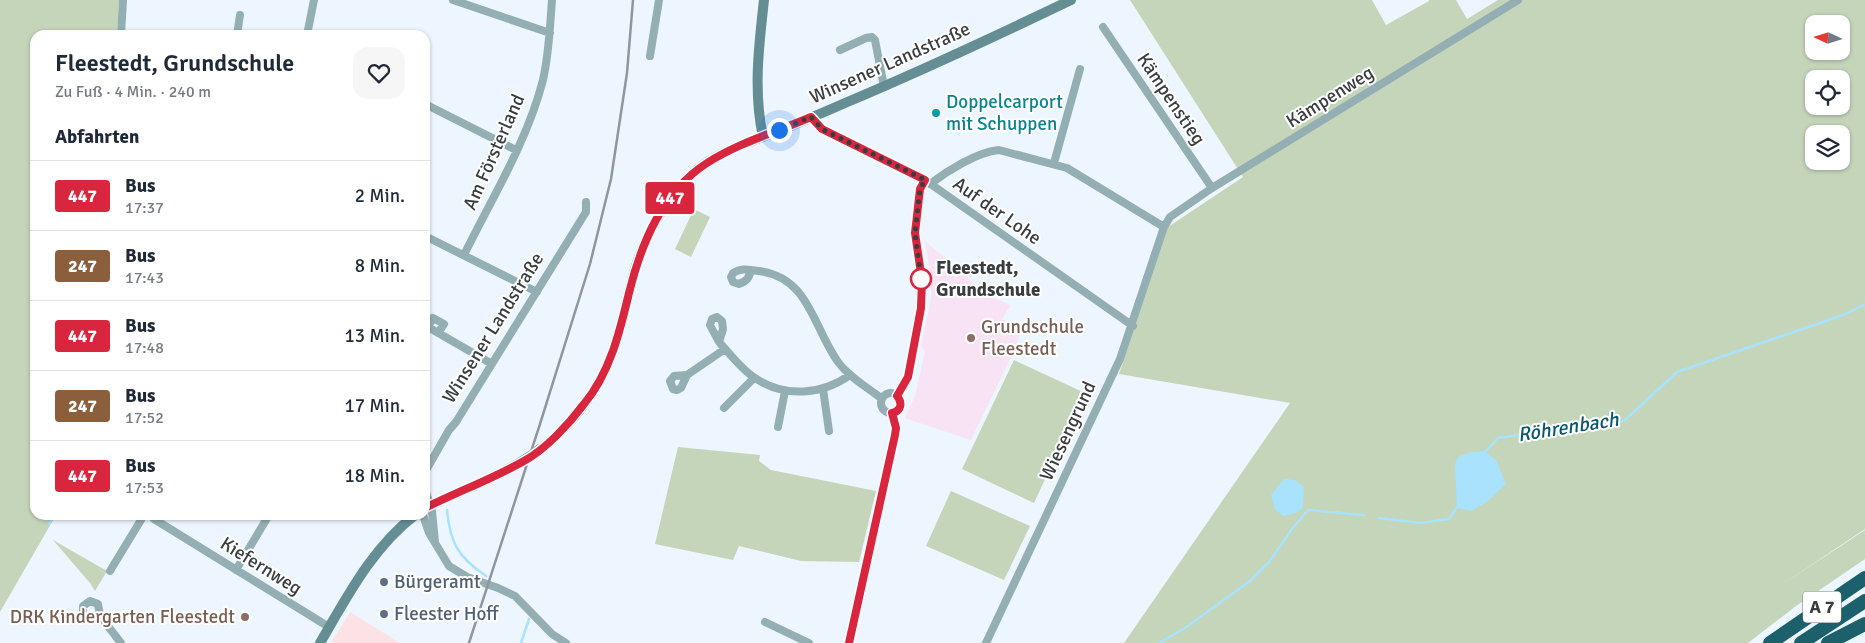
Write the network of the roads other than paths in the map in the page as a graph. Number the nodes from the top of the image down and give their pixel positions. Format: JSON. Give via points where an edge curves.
{"nodes":[{"id":1,"x":123,"y":0,"type":"edge"},
{"id":2,"x":314,"y":0,"type":"edge"},
{"id":3,"x":453,"y":0,"type":"edge"},
{"id":4,"x":552,"y":0,"type":"edge"},
{"id":5,"x":659,"y":0,"type":"edge"},
{"id":6,"x":764,"y":0,"type":"edge"},
{"id":7,"x":1071,"y":0,"type":"edge"},
{"id":8,"x":1518,"y":0,"type":"edge"},
{"id":9,"x":240,"y":15,"type":"dead end"},
{"id":10,"x":1104,"y":27,"type":"dead end"},
{"id":11,"x":121,"y":30,"type":"edge"},
{"id":12,"x":238,"y":30,"type":"edge"},
{"id":13,"x":308,"y":30,"type":"edge"},
{"id":14,"x":550,"y":33,"type":"junction"},
{"id":15,"x":840,"y":50,"type":"dead end"},
{"id":16,"x":650,"y":56,"type":"dead end"},
{"id":17,"x":1080,"y":69,"type":"dead end"},
{"id":18,"x":884,"y":86,"type":"junction"},
{"id":19,"x":430,"y":107,"type":"edge"},
{"id":20,"x":811,"y":117,"type":"junction"},
{"id":21,"x":763,"y":137,"type":"junction"},
{"id":22,"x":516,"y":150,"type":"junction"},
{"id":23,"x":1054,"y":163,"type":"junction"},
{"id":24,"x":927,"y":182,"type":"junction"},
{"id":25,"x":1212,"y":188,"type":"junction"},
{"id":26,"x":586,"y":202,"type":"dead end"},
{"id":27,"x":1164,"y":227,"type":"junction"},
{"id":28,"x":430,"y":238,"type":"edge"},
{"id":29,"x":464,"y":255,"type":"junction"},
{"id":30,"x":751,"y":270,"type":"dead end"},
{"id":31,"x":537,"y":292,"type":"junction"},
{"id":32,"x":1133,"y":326,"type":"junction"},
{"id":33,"x":438,"y":333,"type":"dead end"},
{"id":34,"x":719,"y":342,"type":"dead end"},
{"id":35,"x":725,"y":349,"type":"junction"},
{"id":36,"x":492,"y":364,"type":"junction"},
{"id":37,"x":687,"y":375,"type":"dead end"},
{"id":38,"x":850,"y":375,"type":"junction"},
{"id":39,"x":754,"y":378,"type":"junction"},
{"id":40,"x":823,"y":389,"type":"junction"},
{"id":41,"x":785,"y":391,"type":"junction"},
{"id":42,"x":897,"y":396,"type":"junction"},
{"id":43,"x":882,"y":399,"type":"junction"},
{"id":44,"x":724,"y":408,"type":"dead end"},
{"id":45,"x":892,"y":413,"type":"junction"},
{"id":46,"x":778,"y":427,"type":"dead end"},
{"id":47,"x":829,"y":431,"type":"dead end"},
{"id":48,"x":430,"y":463,"type":"edge"},
{"id":49,"x":430,"y":506,"type":"edge"},
{"id":50,"x":430,"y":517,"type":"edge"},
{"id":51,"x":141,"y":520,"type":"edge"},
{"id":52,"x":156,"y":520,"type":"edge"},
{"id":53,"x":265,"y":520,"type":"edge"},
{"id":54,"x":409,"y":520,"type":"edge"},
{"id":55,"x":425,"y":520,"type":"edge"},
{"id":56,"x":435,"y":542,"type":"junction"},
{"id":57,"x":236,"y":570,"type":"junction"},
{"id":58,"x":110,"y":571,"type":"dead end"},
{"id":59,"x":1865,"y":578,"type":"edge"},
{"id":60,"x":1865,"y":602,"type":"edge"},
{"id":61,"x":100,"y":616,"type":"dead end"},
{"id":62,"x":765,"y":622,"type":"dead end"},
{"id":63,"x":1865,"y":624,"type":"edge"},
{"id":64,"x":329,"y":628,"type":"junction"},
{"id":65,"x":121,"y":643,"type":"edge"},
{"id":66,"x":320,"y":643,"type":"edge"},
{"id":67,"x":566,"y":643,"type":"edge"},
{"id":68,"x":809,"y":643,"type":"edge"},
{"id":69,"x":849,"y":643,"type":"edge"},
{"id":70,"x":986,"y":643,"type":"edge"},
{"id":71,"x":1770,"y":643,"type":"edge"},
{"id":72,"x":1801,"y":643,"type":"edge"},
{"id":73,"x":1828,"y":643,"type":"edge"}],
"edges":[{"from":1,"to":11,"type":"street"},
{"from":2,"to":13,"type":"street"},
{"from":3,"to":14,"type":"street"},
{"from":4,"to":14,"type":"street","name":"Am Försterland"},
{"from":5,"to":16,"type":"street"},
{"from":6,"to":21,"type":"street","via":[[757,57]]},
{"from":7,"to":18,"type":"street","name":"Winsener Landstraße"},
{"from":8,"to":25,"type":"street","name":"Kämpenweg"},
{"from":9,"to":12,"type":"street"},
{"from":10,"to":25,"type":"street","name":"Kämpenstieg"},
{"from":14,"to":22,"type":"street","name":"Am Försterland","via":[[543,79]]},
{"from":15,"to":18,"type":"street","via":[[872,37]]},
{"from":17,"to":23,"type":"street"},
{"from":18,"to":20,"type":"street","name":"Winsener Landstraße"},
{"from":19,"to":22,"type":"street"},
{"from":20,"to":21,"type":"street","name":"Winsener Landstraße"},
{"from":20,"to":24,"type":"street","name":"Auf der Lohe","via":[[822,129]]},
{"from":21,"to":49,"type":"street","name":"Winsener Landstraße","via":[[707,163],[690,176],[669,200],[641,251],[611,356],[586,403],[566,427],[526,460]]},
{"from":22,"to":29,"type":"street","name":"Am Försterland"},
{"from":23,"to":24,"type":"street","via":[[999,150],[989,151]]},
{"from":23,"to":27,"type":"street"},
{"from":24,"to":32,"type":"street","name":"Auf der Lohe"},
{"from":24,"to":42,"type":"street","via":[[920,189],[915,233],[922,280],[921,308],[908,377]]},
{"from":25,"to":27,"type":"street","name":"Kämpenweg","via":[[1170,217]]},
{"from":26,"to":31,"type":"street","name":"Winsener Landstraße","via":[[586,212]]},
{"from":27,"to":32,"type":"street","name":"Wiesengrund"},
{"from":28,"to":29,"type":"street"},
{"from":29,"to":31,"type":"street"},
{"from":30,"to":38,"type":"street","via":[[770,272],[793,285],[838,363]]},
{"from":31,"to":36,"type":"street","name":"Winsener Landstraße"},
{"from":32,"to":70,"type":"street","name":"Wiesengrund"},
{"from":33,"to":36,"type":"street"},
{"from":34,"to":35,"type":"street"},
{"from":35,"to":37,"type":"street"},
{"from":35,"to":39,"type":"street"},
{"from":36,"to":48,"type":"street","name":"Winsener Landstraße"},
{"from":38,"to":40,"type":"street"},
{"from":38,"to":43,"type":"street"},
{"from":39,"to":41,"type":"street"},
{"from":39,"to":44,"type":"street"},
{"from":40,"to":41,"type":"street"},
{"from":40,"to":47,"type":"street"},
{"from":41,"to":46,"type":"street"},
{"from":42,"to":43,"type":"street","via":[[888,394]]},
{"from":42,"to":45,"type":"street","via":[[900,406]]},
{"from":43,"to":45,"type":"street","via":[[884,411]]},
{"from":45,"to":69,"type":"street","via":[[895,435]]},
{"from":50,"to":56,"type":"street"},
{"from":51,"to":58,"type":"street"},
{"from":52,"to":57,"type":"street","name":"Kiefernweg"},
{"from":53,"to":57,"type":"street"},
{"from":54,"to":64,"type":"street","via":[[369,562]]},
{"from":55,"to":56,"type":"street"},
{"from":56,"to":67,"type":"street","via":[[445,562],[453,569],[515,596],[552,634]]},
{"from":57,"to":64,"type":"street","name":"Kiefernweg"},
{"from":59,"to":71,"type":"highway","number":"A 7"},
{"from":60,"to":72,"type":"highway","number":"A 7"},
{"from":61,"to":65,"type":"street"},
{"from":62,"to":68,"type":"street"},
{"from":63,"to":73,"type":"highway"},
{"from":64,"to":66,"type":"street"}]}
